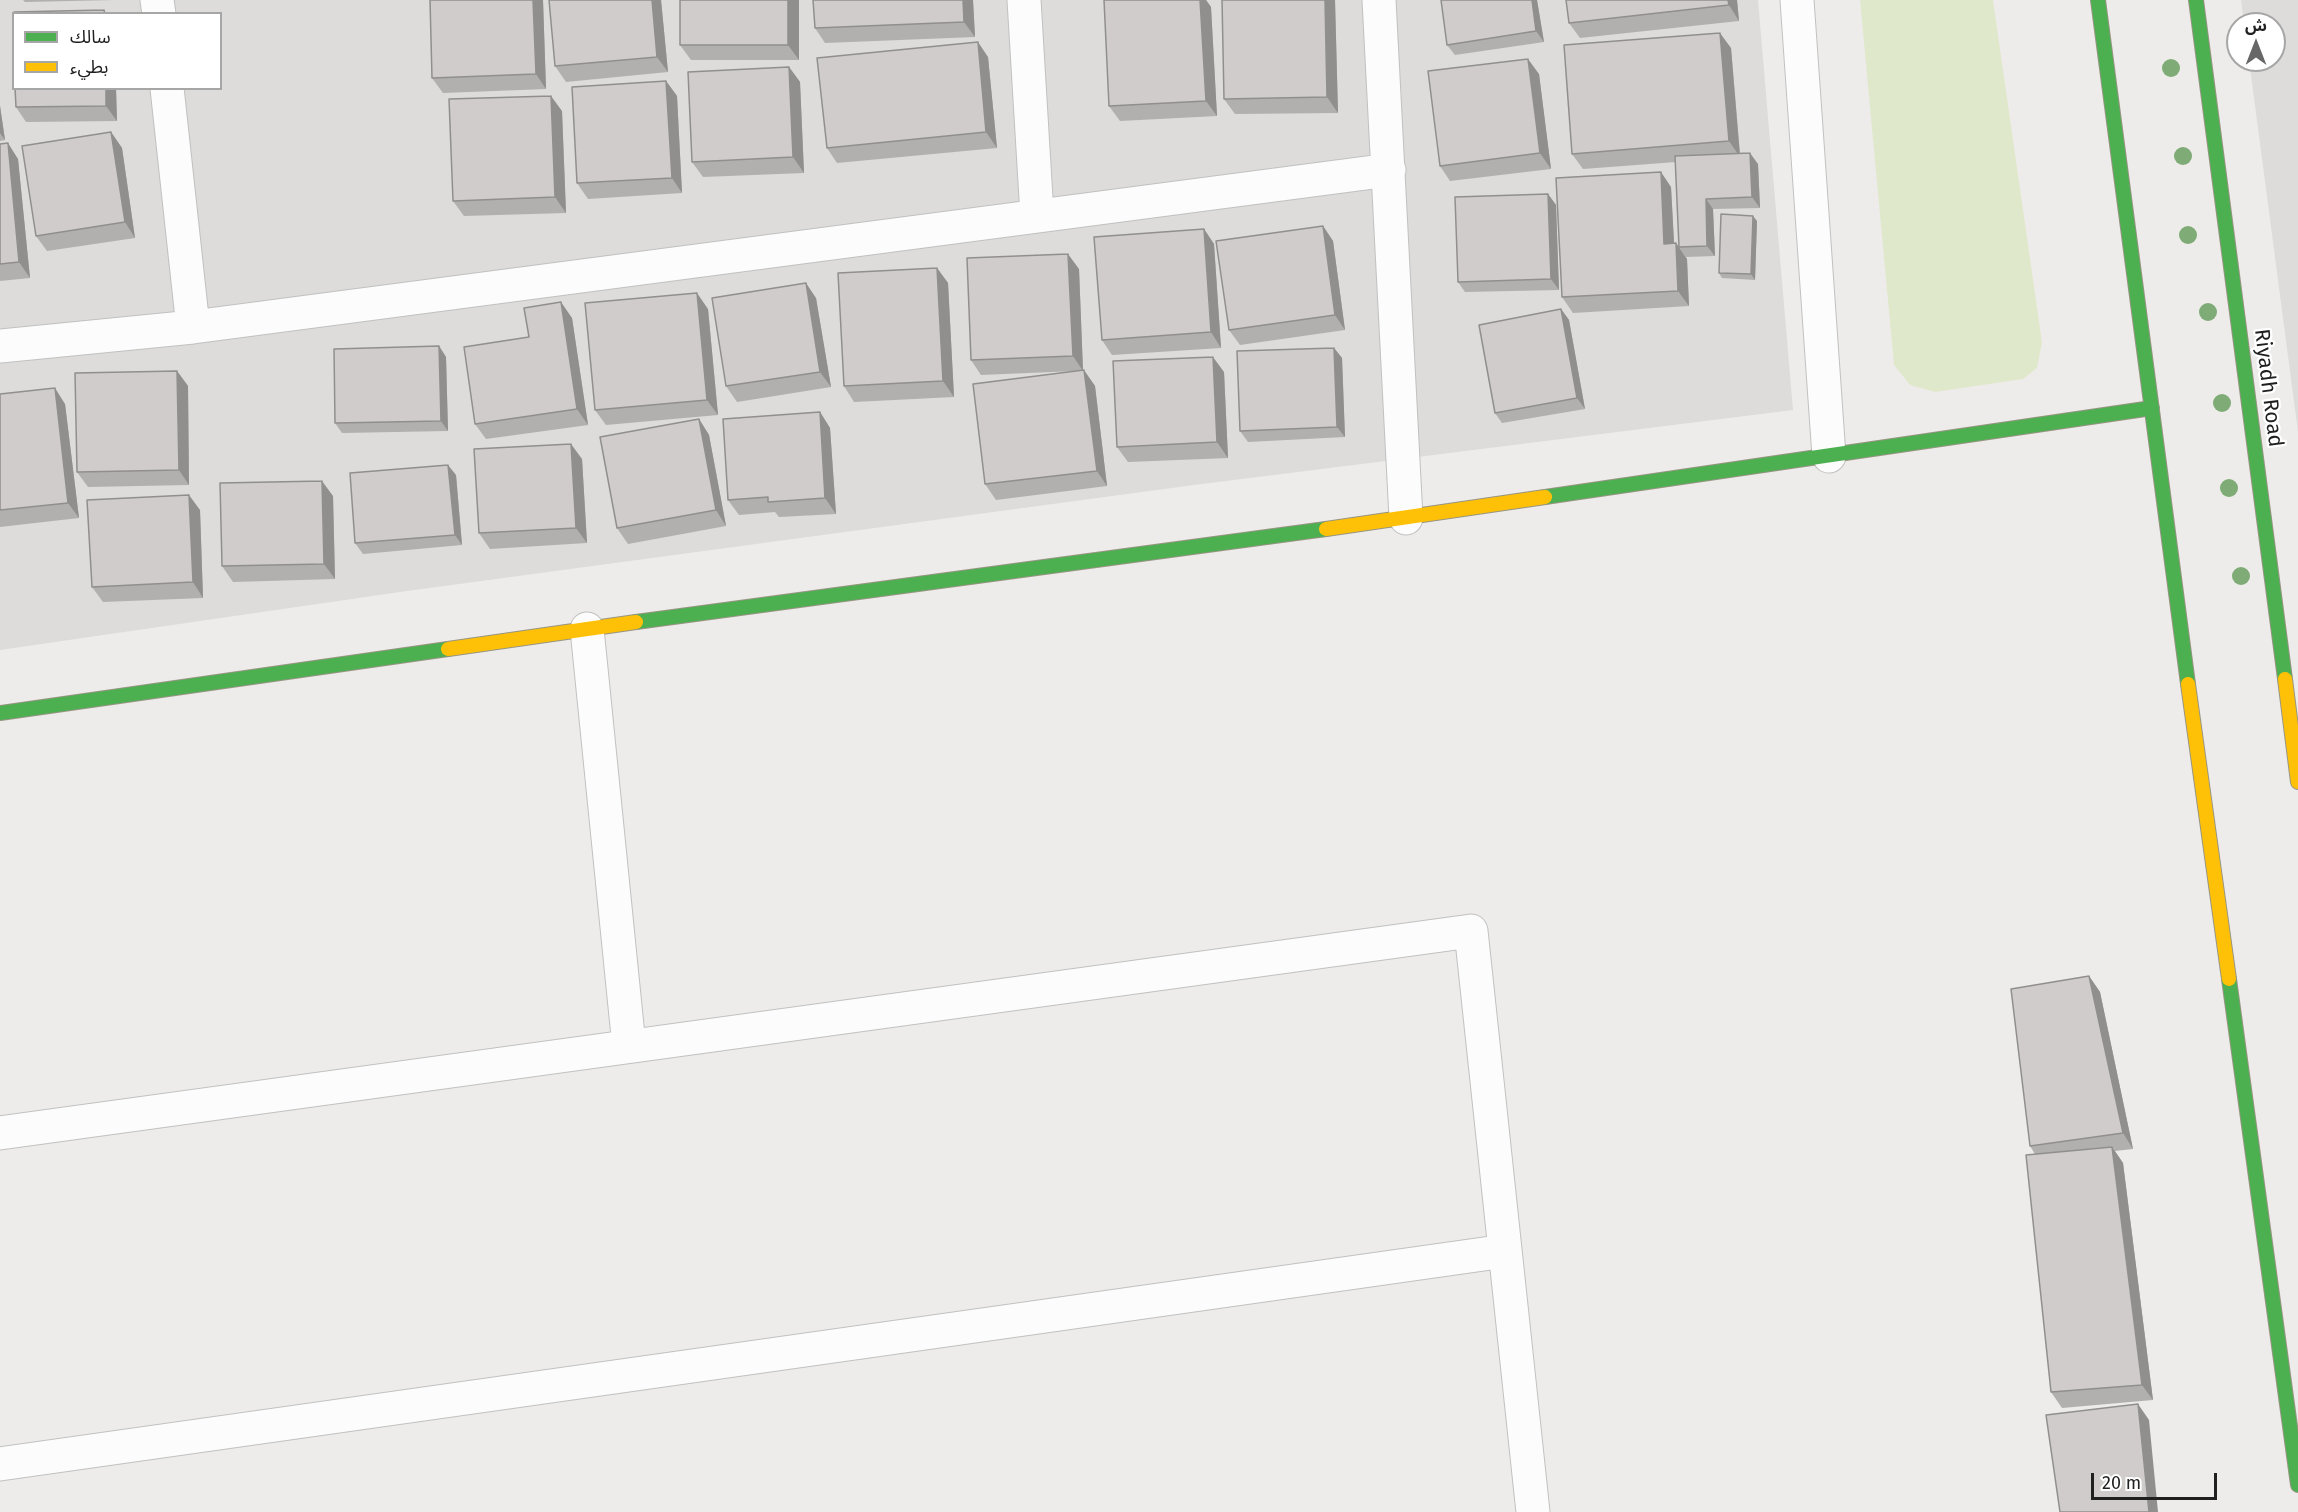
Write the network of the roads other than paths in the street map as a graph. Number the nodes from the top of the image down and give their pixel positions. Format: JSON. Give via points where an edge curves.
{"nodes":[{"id":1,"x":1024,"y":0,"type":"edge"},
{"id":2,"x":1379,"y":0,"type":"edge"},
{"id":3,"x":1797,"y":0,"type":"edge"},
{"id":4,"x":2098,"y":0,"type":"edge"},
{"id":5,"x":2196,"y":0,"type":"edge"},
{"id":6,"x":167,"y":90,"type":"edge"},
{"id":7,"x":1389,"y":170,"type":"junction"},
{"id":8,"x":1037,"y":215,"type":"junction"},
{"id":9,"x":193,"y":327,"type":"junction"},
{"id":10,"x":0,"y":346,"type":"edge"},
{"id":11,"x":2152,"y":408,"type":"junction"},
{"id":12,"x":1829,"y":456,"type":"junction"},
{"id":13,"x":1406,"y":518,"type":"junction"},
{"id":14,"x":587,"y":629,"type":"junction"},
{"id":15,"x":0,"y":713,"type":"edge"},
{"id":16,"x":2298,"y":782,"type":"edge"},
{"id":17,"x":629,"y":1046,"type":"junction"},
{"id":18,"x":0,"y":1133,"type":"edge"},
{"id":19,"x":1505,"y":1251,"type":"junction"},
{"id":20,"x":0,"y":1464,"type":"edge"},
{"id":21,"x":2298,"y":1485,"type":"edge"},
{"id":22,"x":1533,"y":1512,"type":"edge"}],
"edges":[{"from":1,"to":8,"type":"street"},
{"from":2,"to":7,"type":"street"},
{"from":3,"to":12,"type":"street"},
{"from":4,"to":11,"type":"street"},
{"from":5,"to":16,"type":"street","name":"Riyadh Road"},
{"from":6,"to":9,"type":"street"},
{"from":7,"to":8,"type":"street"},
{"from":7,"to":13,"type":"street"},
{"from":8,"to":9,"type":"street"},
{"from":9,"to":10,"type":"street"},
{"from":11,"to":12,"type":"street"},
{"from":11,"to":21,"type":"street"},
{"from":12,"to":13,"type":"street"},
{"from":13,"to":14,"type":"street"},
{"from":14,"to":15,"type":"street"},
{"from":14,"to":17,"type":"street"},
{"from":17,"to":18,"type":"street"},
{"from":17,"to":19,"type":"street","via":[[1471,931]]},
{"from":19,"to":20,"type":"street"},
{"from":19,"to":22,"type":"street"}]}
